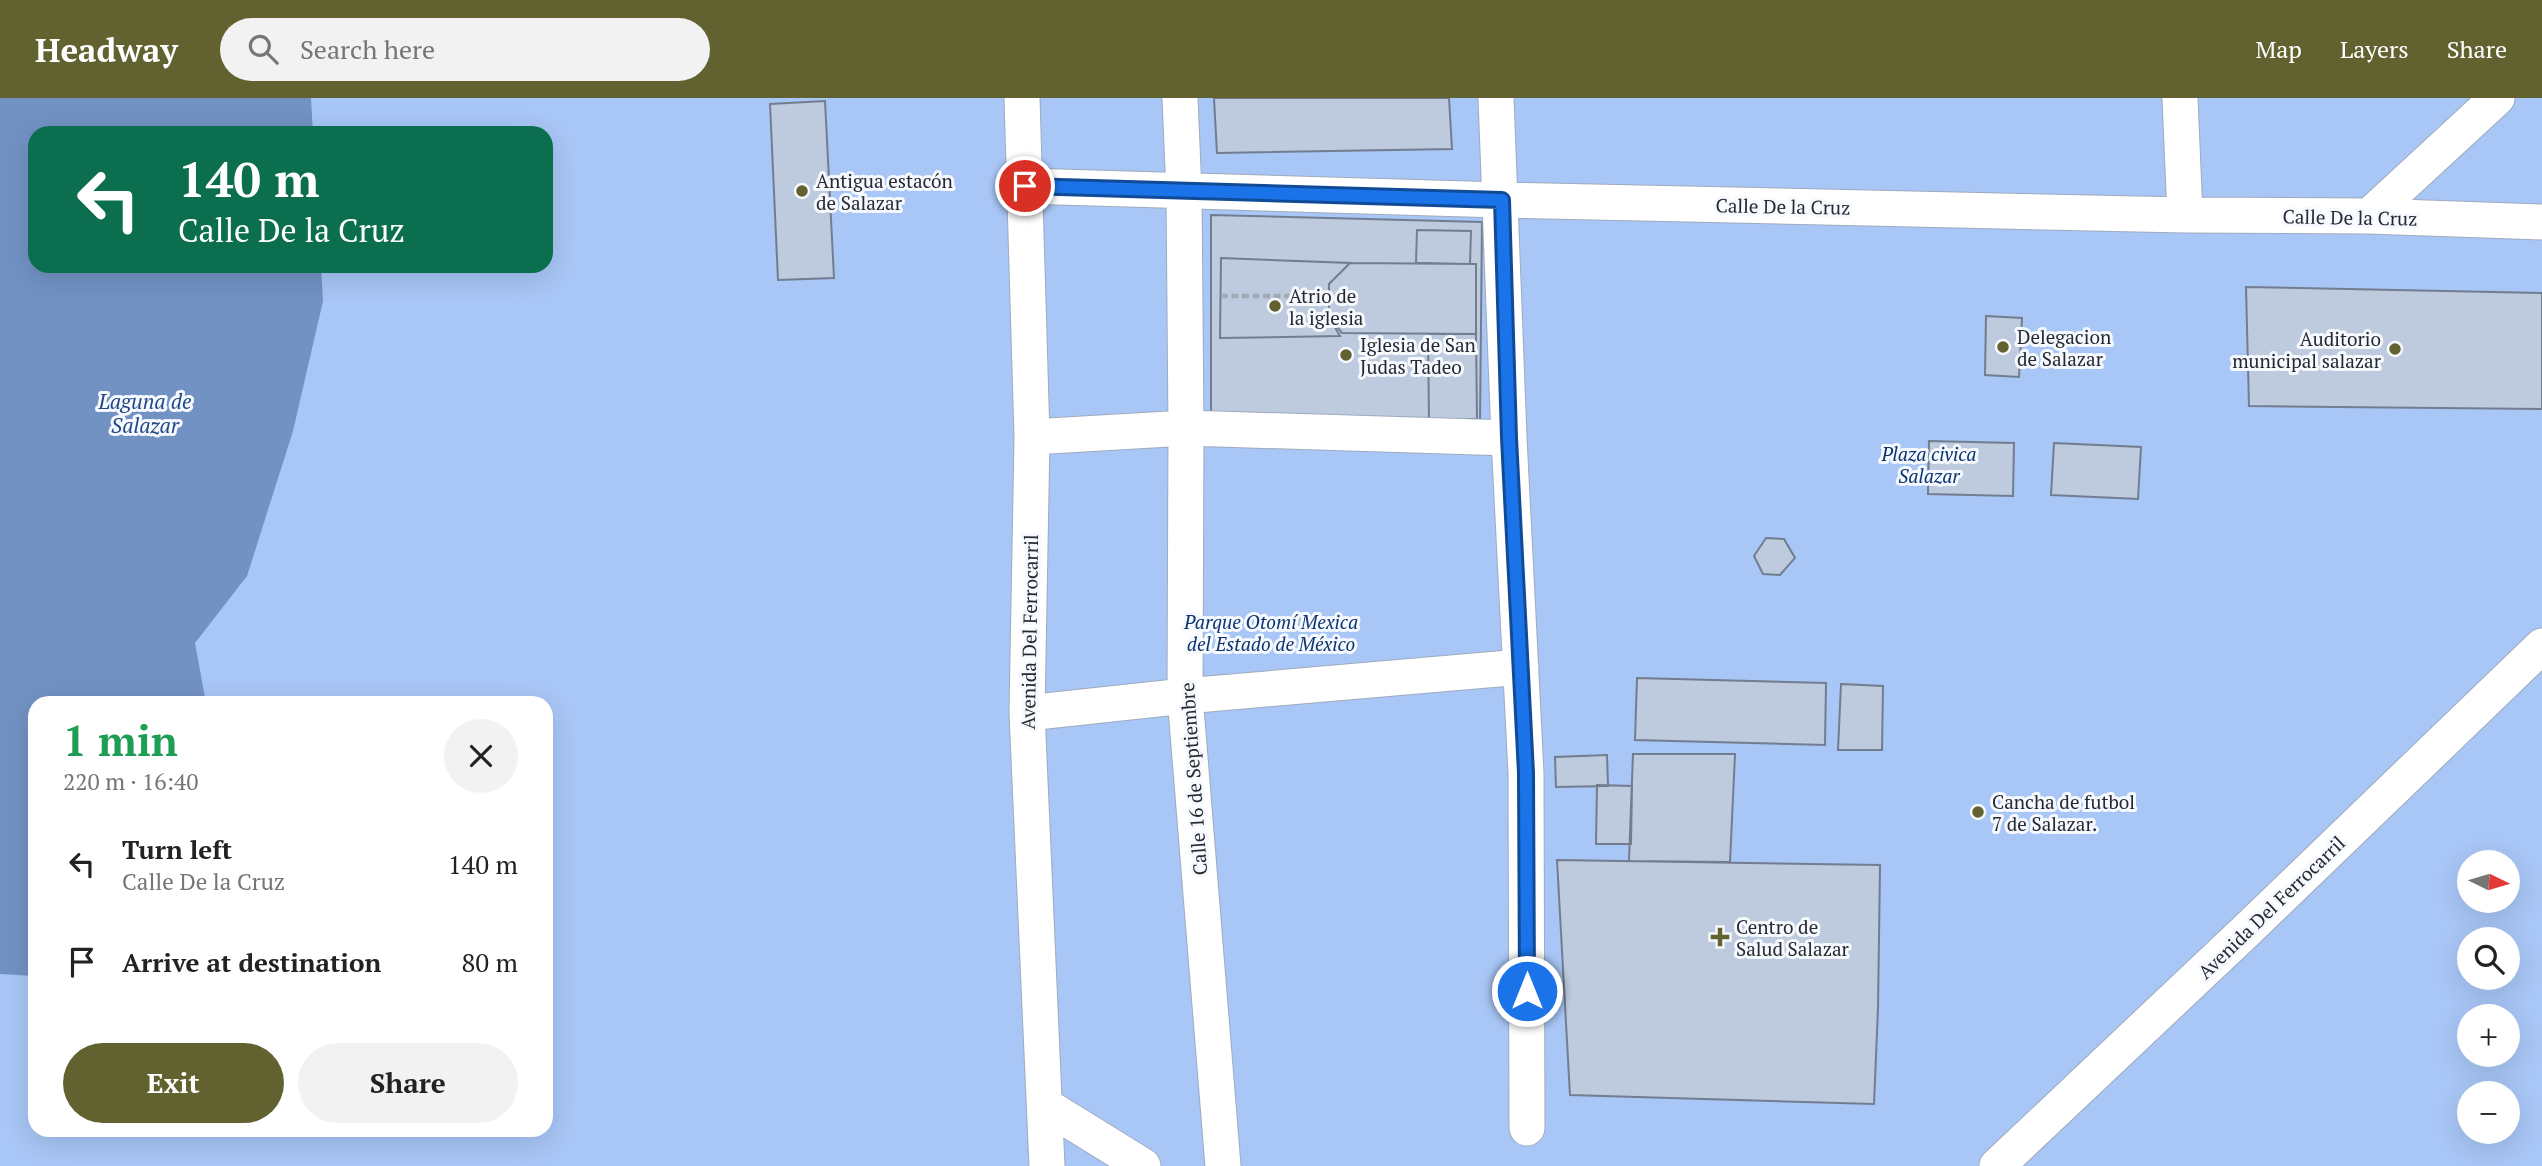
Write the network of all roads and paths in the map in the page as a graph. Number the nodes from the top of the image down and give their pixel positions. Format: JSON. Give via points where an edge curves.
{"nodes":[{"id":1,"x":1022,"y":98,"type":"edge"},
{"id":2,"x":1180,"y":98,"type":"edge"},
{"id":3,"x":1496,"y":98,"type":"edge"},
{"id":4,"x":2180,"y":98,"type":"edge"},
{"id":5,"x":2497,"y":98,"type":"edge"},
{"id":6,"x":1025,"y":186,"type":"junction"},
{"id":7,"x":1184,"y":192,"type":"junction"},
{"id":8,"x":1502,"y":200,"type":"junction"},
{"id":9,"x":2185,"y":215,"type":"junction"},
{"id":10,"x":2368,"y":216,"type":"junction"},
{"id":11,"x":2542,"y":222,"type":"edge"},
{"id":12,"x":1185,"y":296,"type":"junction"},
{"id":13,"x":1329,"y":296,"type":"dead end"},
{"id":14,"x":1186,"y":428,"type":"junction"},
{"id":15,"x":1032,"y":437,"type":"junction"},
{"id":16,"x":1509,"y":438,"type":"junction"},
{"id":17,"x":2542,"y":646,"type":"edge"},
{"id":18,"x":1521,"y":667,"type":"junction"},
{"id":19,"x":2528,"y":677,"type":"edge"},
{"id":20,"x":1185,"y":696,"type":"junction"},
{"id":21,"x":1027,"y":713,"type":"junction"},
{"id":22,"x":1046,"y":1106,"type":"junction"},
{"id":23,"x":1527,"y":1128,"type":"dead end"},
{"id":24,"x":1047,"y":1166,"type":"edge"},
{"id":25,"x":1143,"y":1166,"type":"edge"},
{"id":26,"x":1223,"y":1166,"type":"edge"},
{"id":27,"x":1997,"y":1166,"type":"edge"}],
"edges":[{"from":1,"to":6,"type":"street","name":"Avenida Del Ferrocarril"},
{"from":2,"to":7,"type":"street","name":"Calle 16 de Septiembre"},
{"from":3,"to":8,"type":"street"},
{"from":4,"to":9,"type":"street"},
{"from":5,"to":10,"type":"street"},
{"from":6,"to":7,"type":"street","name":"Calle De la Cruz"},
{"from":6,"to":15,"type":"street","name":"Avenida Del Ferrocarril"},
{"from":7,"to":8,"type":"street","name":"Calle De la Cruz"},
{"from":7,"to":12,"type":"street","name":"Calle 16 de Septiembre"},
{"from":8,"to":9,"type":"street","name":"Calle De la Cruz"},
{"from":8,"to":16,"type":"street"},
{"from":9,"to":10,"type":"street","name":"Calle De la Cruz"},
{"from":10,"to":11,"type":"street","name":"Calle De la Cruz"},
{"from":12,"to":13,"type":"path"},
{"from":12,"to":14,"type":"street","name":"Calle 16 de Septiembre"},
{"from":14,"to":15,"type":"street"},
{"from":14,"to":16,"type":"street"},
{"from":14,"to":20,"type":"street","name":"Calle 16 de Septiembre"},
{"from":15,"to":21,"type":"street","name":"Avenida Del Ferrocarril"},
{"from":16,"to":18,"type":"street"},
{"from":17,"to":19,"type":"street","name":"Avenida Del Ferrocarril"},
{"from":18,"to":20,"type":"street"},
{"from":18,"to":23,"type":"street","via":[[1526,773]]},
{"from":19,"to":27,"type":"street","name":"Avenida Del Ferrocarril"},
{"from":20,"to":21,"type":"street"},
{"from":20,"to":26,"type":"street","name":"Calle 16 de Septiembre"},
{"from":21,"to":22,"type":"street","name":"Avenida Del Ferrocarril"},
{"from":22,"to":24,"type":"street","name":"Avenida Del Ferrocarril"},
{"from":22,"to":25,"type":"street"}]}
